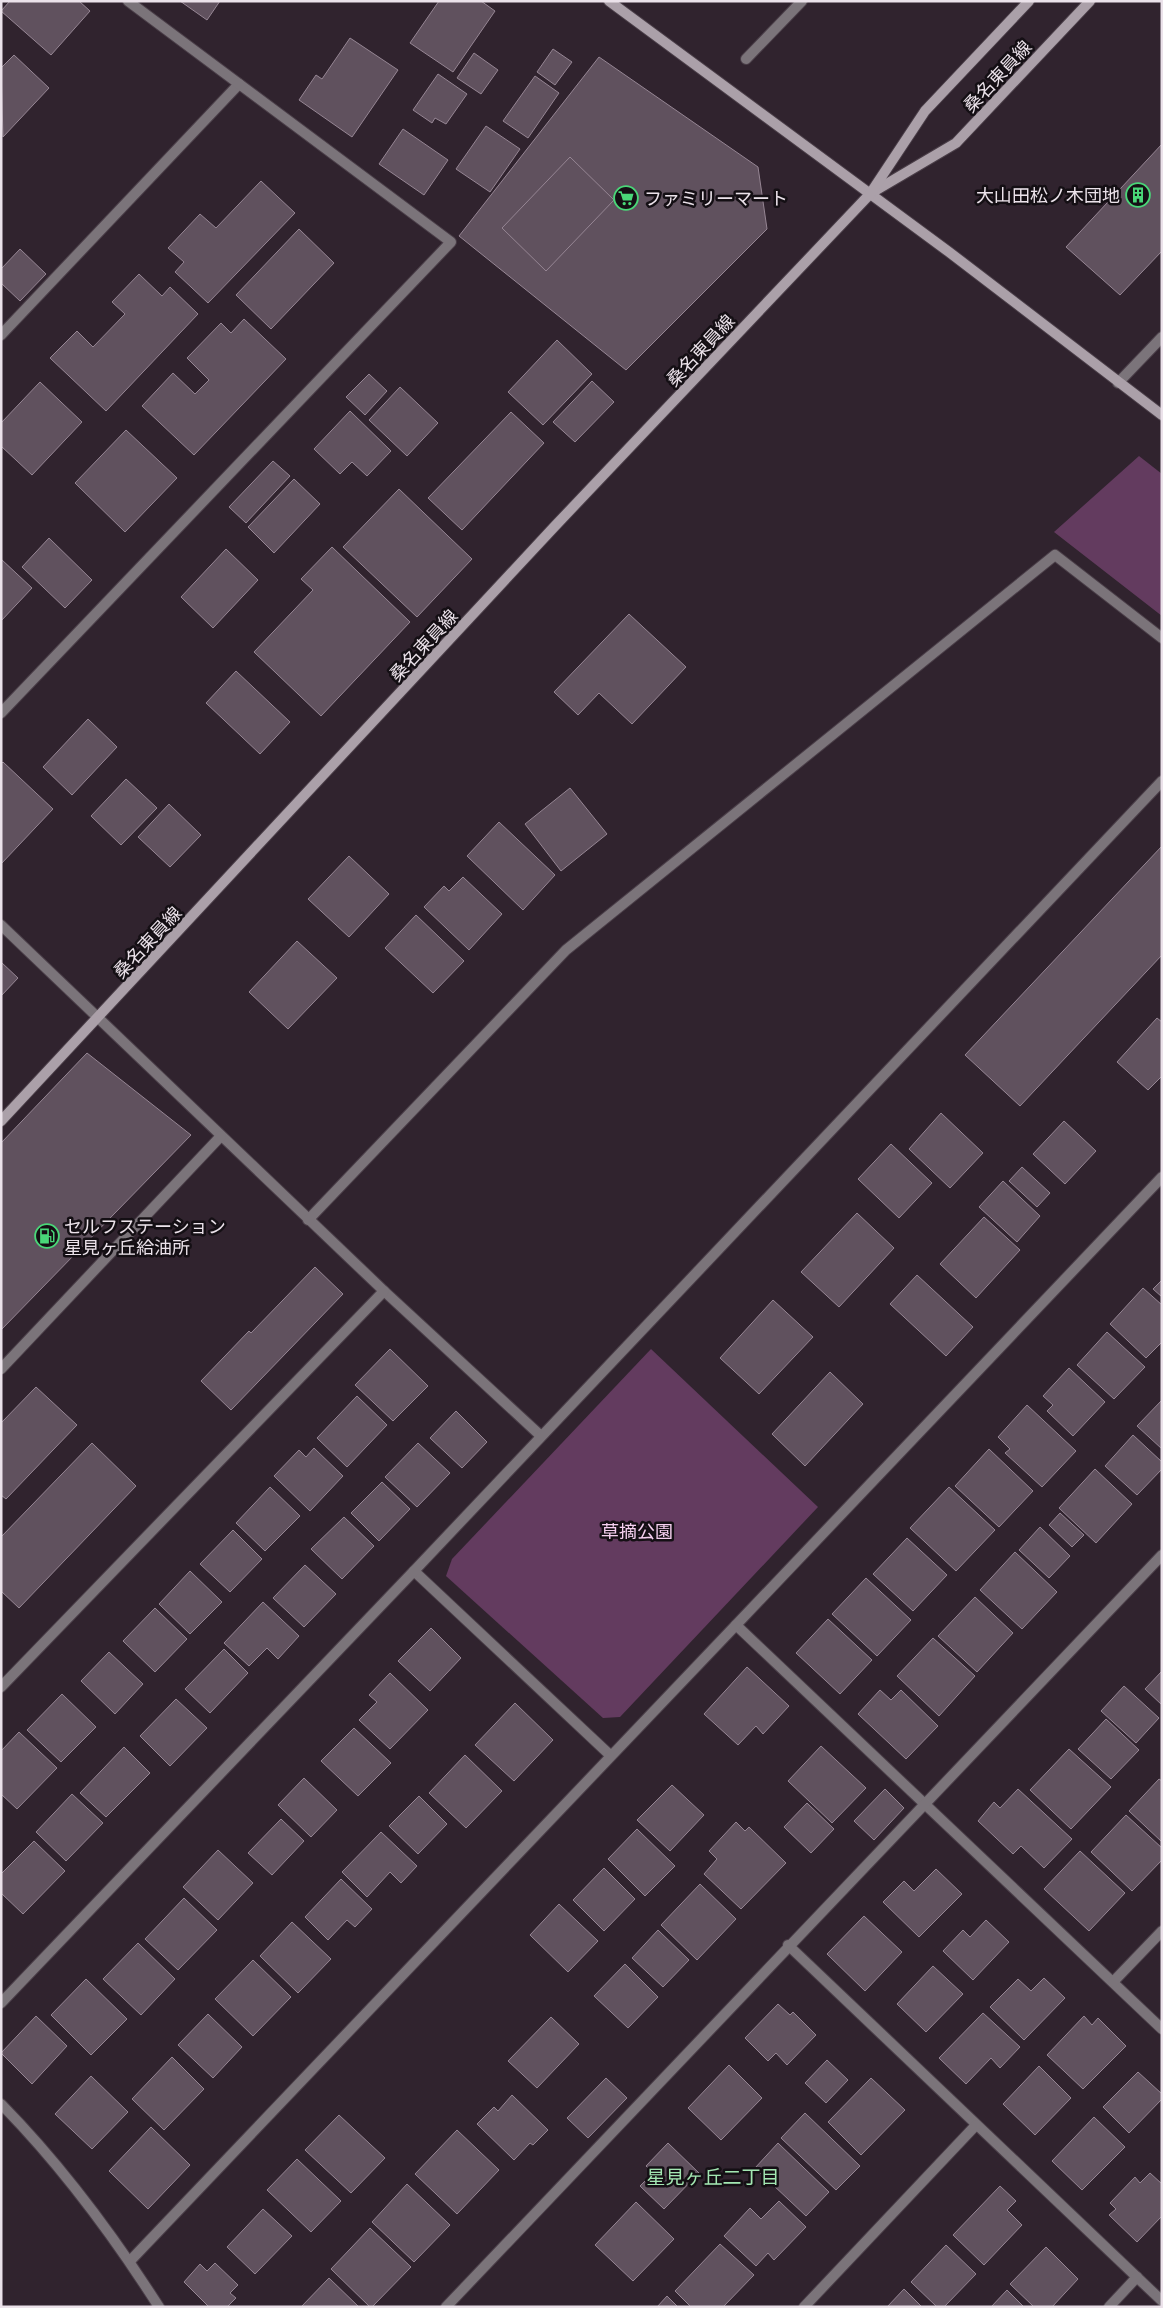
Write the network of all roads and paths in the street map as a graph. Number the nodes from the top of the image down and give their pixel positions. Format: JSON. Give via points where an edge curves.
{"nodes":[{"id":1,"x":128,"y":1,"type":"edge"},
{"id":2,"x":609,"y":1,"type":"edge"},
{"id":3,"x":802,"y":1,"type":"edge"},
{"id":4,"x":1029,"y":1,"type":"edge"},
{"id":5,"x":1090,"y":1,"type":"edge"},
{"id":6,"x":746,"y":59,"type":"dead end"},
{"id":7,"x":239,"y":84,"type":"junction"},
{"id":8,"x":870,"y":194,"type":"junction"},
{"id":9,"x":1,"y":335,"type":"edge"},
{"id":10,"x":1162,"y":337,"type":"edge"},
{"id":11,"x":1118,"y":383,"type":"junction"},
{"id":12,"x":1162,"y":415,"type":"edge"},
{"id":13,"x":1162,"y":638,"type":"edge"},
{"id":14,"x":1,"y":713,"type":"edge"},
{"id":15,"x":1162,"y":781,"type":"edge"},
{"id":16,"x":1,"y":925,"type":"edge"},
{"id":17,"x":99,"y":1018,"type":"junction"},
{"id":18,"x":1,"y":1121,"type":"edge"},
{"id":19,"x":221,"y":1136,"type":"junction"},
{"id":20,"x":1162,"y":1177,"type":"edge"},
{"id":21,"x":308,"y":1220,"type":"junction"},
{"id":22,"x":384,"y":1291,"type":"junction"},
{"id":23,"x":1,"y":1369,"type":"edge"},
{"id":24,"x":541,"y":1436,"type":"junction"},
{"id":25,"x":1162,"y":1555,"type":"edge"},
{"id":26,"x":414,"y":1571,"type":"junction"},
{"id":27,"x":736,"y":1625,"type":"junction"},
{"id":28,"x":1,"y":1687,"type":"edge"},
{"id":29,"x":610,"y":1755,"type":"junction"},
{"id":30,"x":925,"y":1802,"type":"junction"},
{"id":31,"x":1162,"y":1931,"type":"edge"},
{"id":32,"x":788,"y":1945,"type":"junction"},
{"id":33,"x":1112,"y":1982,"type":"junction"},
{"id":34,"x":1,"y":2003,"type":"edge"},
{"id":35,"x":1162,"y":2029,"type":"edge"},
{"id":36,"x":1,"y":2104,"type":"edge"},
{"id":37,"x":976,"y":2125,"type":"junction"},
{"id":38,"x":130,"y":2261,"type":"junction"},
{"id":39,"x":1137,"y":2277,"type":"junction"},
{"id":40,"x":1162,"y":2301,"type":"edge"},
{"id":41,"x":159,"y":2307,"type":"edge"},
{"id":42,"x":446,"y":2307,"type":"edge"},
{"id":43,"x":804,"y":2307,"type":"edge"},
{"id":44,"x":1109,"y":2307,"type":"edge"}],
"edges":[{"from":1,"to":7,"type":"street"},
{"from":2,"to":8,"type":"main road"},
{"from":3,"to":6,"type":"street"},
{"from":4,"to":8,"type":"main road","name":"桑名東員線","via":[[925,110]]},
{"from":5,"to":8,"type":"main road","name":"桑名東員線","via":[[956,144]]},
{"from":7,"to":9,"type":"street"},
{"from":7,"to":14,"type":"street","via":[[451,242]]},
{"from":8,"to":11,"type":"main road"},
{"from":8,"to":17,"type":"main road","name":"桑名東員線","via":[[555,526]]},
{"from":10,"to":11,"type":"street"},
{"from":11,"to":12,"type":"main road"},
{"from":13,"to":21,"type":"street","via":[[1055,555],[566,950]]},
{"from":15,"to":24,"type":"street"},
{"from":16,"to":17,"type":"street"},
{"from":17,"to":18,"type":"main road","name":"桑名東員線"},
{"from":17,"to":19,"type":"street"},
{"from":19,"to":21,"type":"street"},
{"from":19,"to":23,"type":"street"},
{"from":20,"to":27,"type":"street"},
{"from":21,"to":22,"type":"street"},
{"from":22,"to":24,"type":"street"},
{"from":22,"to":28,"type":"street"},
{"from":24,"to":26,"type":"street"},
{"from":25,"to":30,"type":"street"},
{"from":26,"to":29,"type":"street"},
{"from":26,"to":34,"type":"street"},
{"from":27,"to":29,"type":"street"},
{"from":27,"to":30,"type":"street"},
{"from":29,"to":38,"type":"street"},
{"from":30,"to":32,"type":"street"},
{"from":30,"to":33,"type":"street"},
{"from":31,"to":33,"type":"street"},
{"from":32,"to":37,"type":"street"},
{"from":32,"to":42,"type":"street"},
{"from":33,"to":35,"type":"street"},
{"from":36,"to":38,"type":"street","via":[[38,2142]]},
{"from":37,"to":39,"type":"street"},
{"from":37,"to":43,"type":"street"},
{"from":38,"to":41,"type":"street"},
{"from":39,"to":40,"type":"street"},
{"from":39,"to":44,"type":"street"}]}
